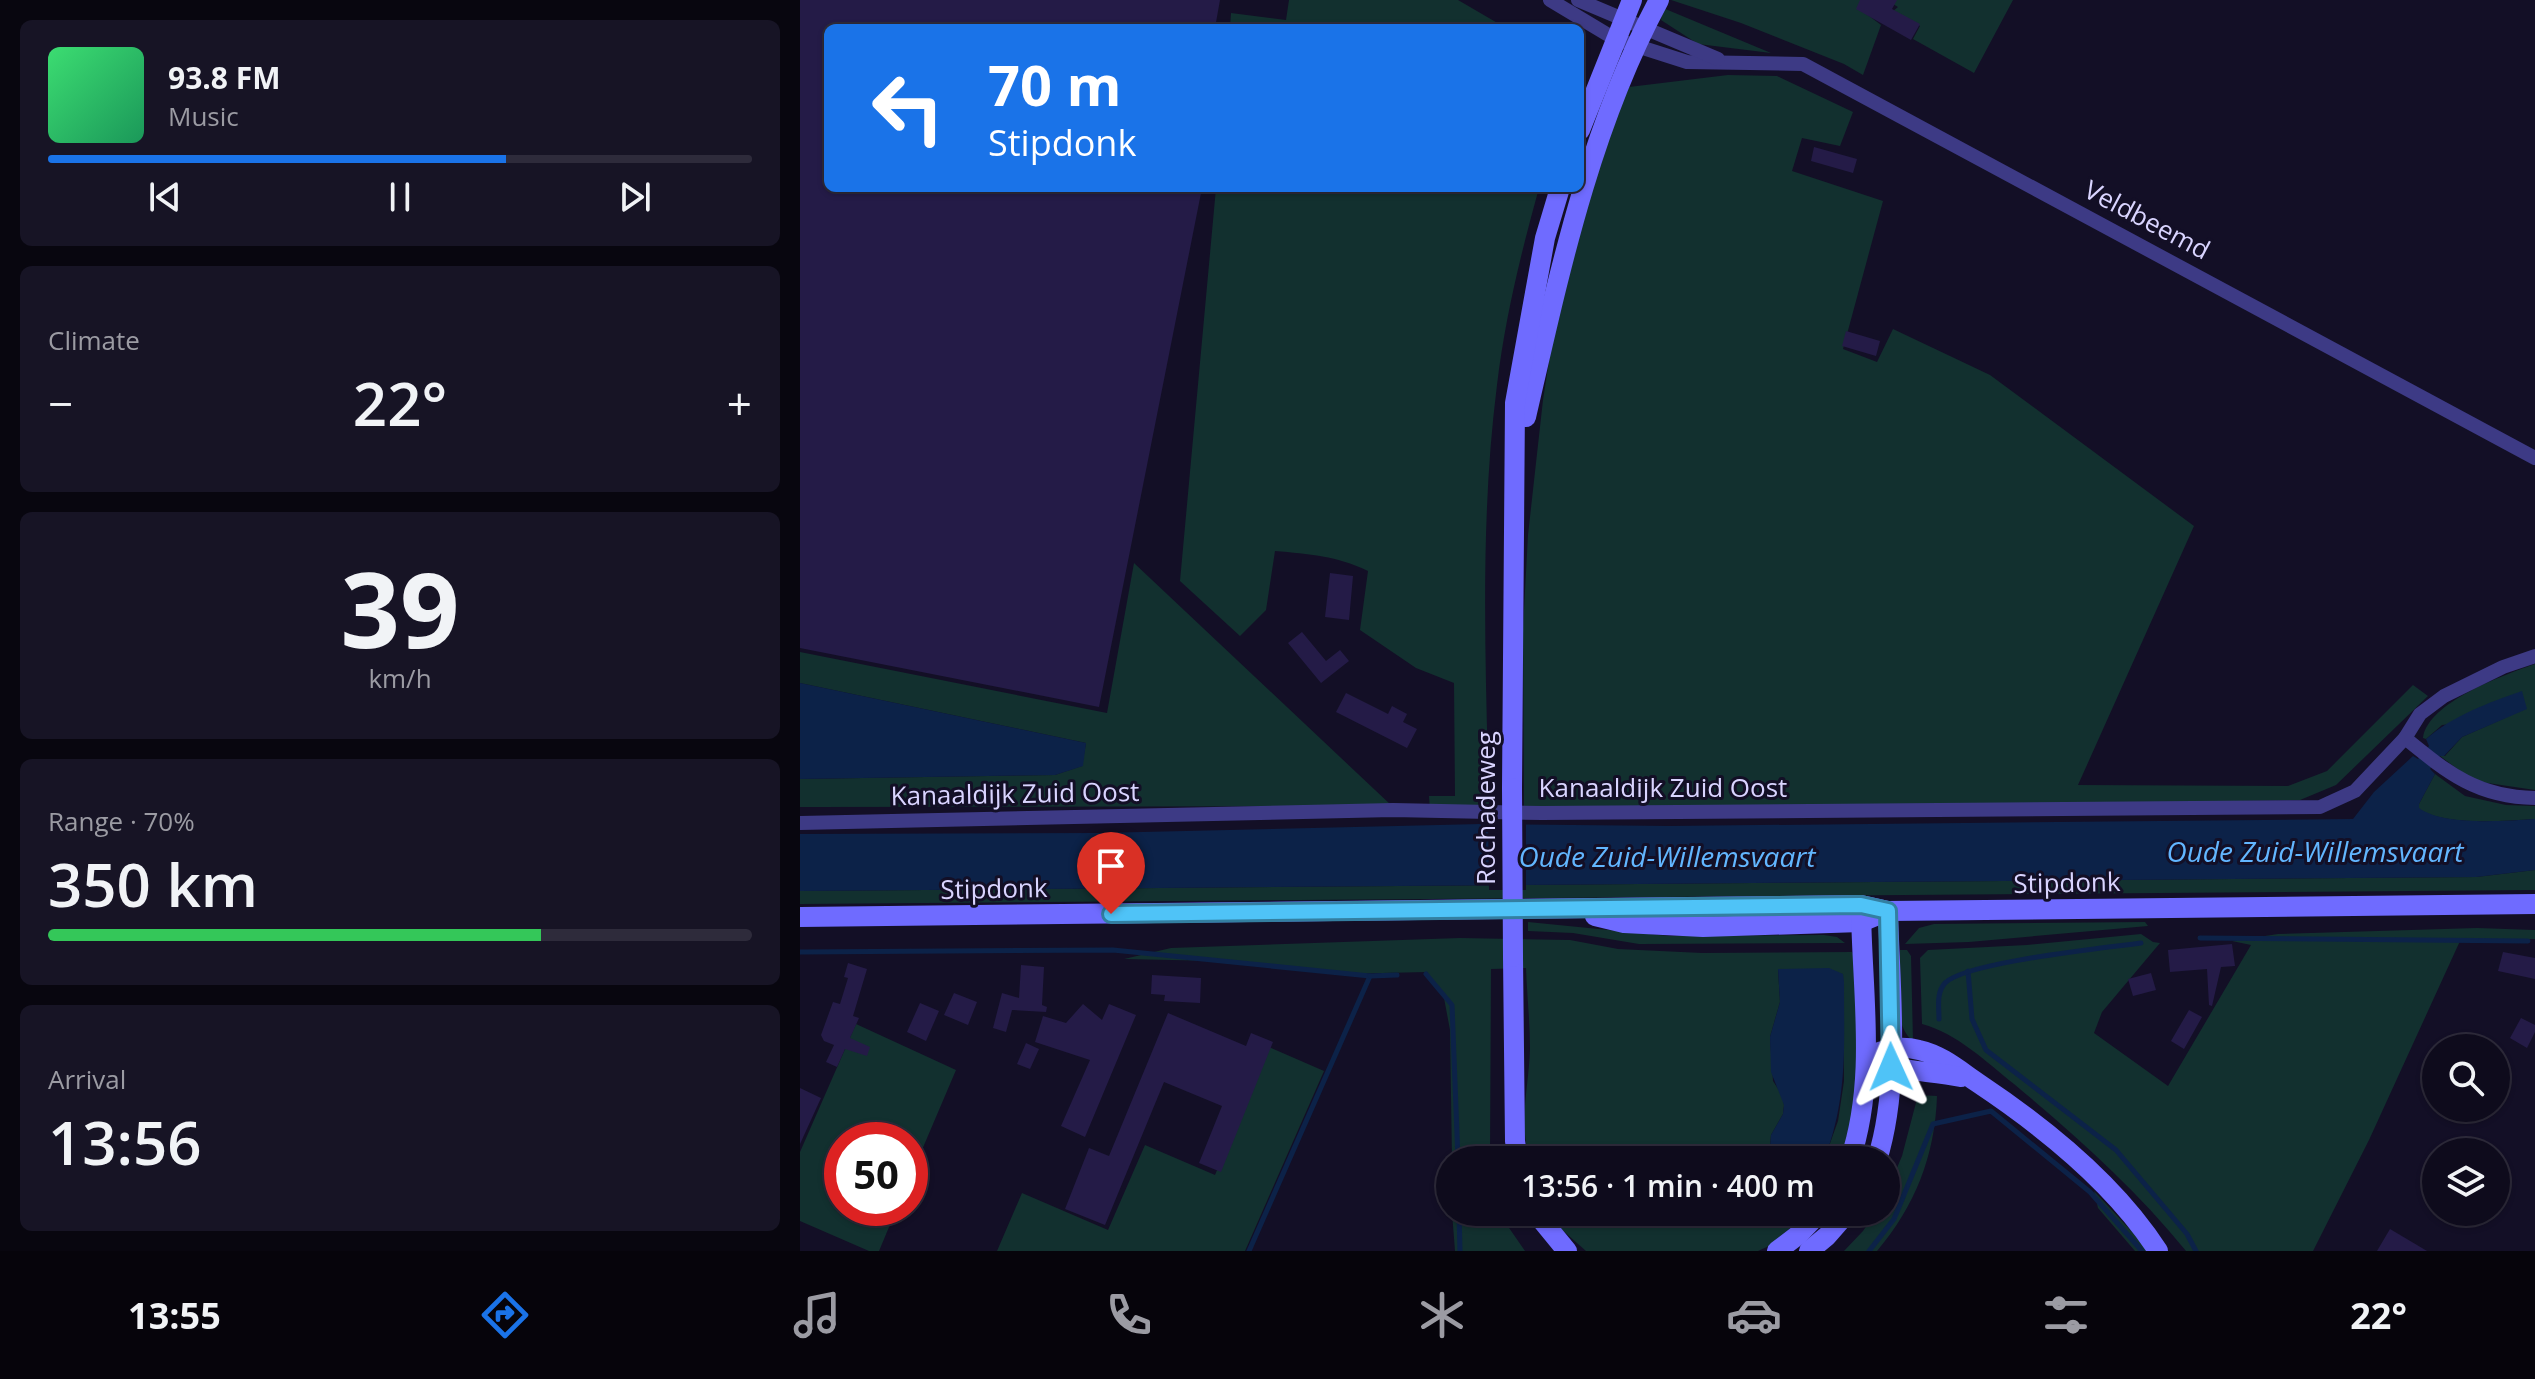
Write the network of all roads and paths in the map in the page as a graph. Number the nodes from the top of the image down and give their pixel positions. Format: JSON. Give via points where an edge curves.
{"nodes":[{"id":1,"x":1550,"y":0,"type":"edge"},
{"id":2,"x":1578,"y":0,"type":"edge"},
{"id":3,"x":1632,"y":0,"type":"edge"},
{"id":4,"x":1659,"y":0,"type":"edge"},
{"id":5,"x":1619,"y":29,"type":"junction"},
{"id":6,"x":1639,"y":38,"type":"junction"},
{"id":7,"x":1584,"y":120,"type":"edge"},
{"id":8,"x":1584,"y":185,"type":"edge"},
{"id":9,"x":1559,"y":192,"type":"edge"},
{"id":10,"x":1582,"y":192,"type":"edge"},
{"id":11,"x":1517,"y":456,"type":"junction"},
{"id":12,"x":2535,"y":458,"type":"edge"},
{"id":13,"x":2535,"y":656,"type":"edge"},
{"id":14,"x":2405,"y":738,"type":"junction"},
{"id":15,"x":2535,"y":798,"type":"edge"},
{"id":16,"x":800,"y":823,"type":"edge"},
{"id":17,"x":2535,"y":904,"type":"edge"},
{"id":18,"x":1888,"y":911,"type":"junction"},
{"id":19,"x":1861,"y":914,"type":"junction"},
{"id":20,"x":800,"y":917,"type":"edge"},
{"id":21,"x":1866,"y":1057,"type":"junction"},
{"id":22,"x":1891,"y":1057,"type":"junction"},
{"id":23,"x":1516,"y":1146,"type":"edge"},
{"id":24,"x":1853,"y":1146,"type":"edge"},
{"id":25,"x":1881,"y":1146,"type":"edge"},
{"id":26,"x":1546,"y":1226,"type":"edge"},
{"id":27,"x":1807,"y":1226,"type":"edge"},
{"id":28,"x":1836,"y":1226,"type":"edge"},
{"id":29,"x":1567,"y":1251,"type":"edge"},
{"id":30,"x":1777,"y":1251,"type":"edge"},
{"id":31,"x":1809,"y":1251,"type":"edge"},
{"id":32,"x":2158,"y":1251,"type":"edge"}],
"edges":[{"from":1,"to":5,"type":"street","name":"Veldbeemd"},
{"from":2,"to":5,"type":"street","name":"Veldbeemd"},
{"from":3,"to":5,"type":"main road"},
{"from":4,"to":6,"type":"main road","name":"Rochadeweg"},
{"from":5,"to":6,"type":"street","name":"Veldbeemd"},
{"from":5,"to":7,"type":"main road"},
{"from":6,"to":8,"type":"main road","name":"Rochadeweg"},
{"from":6,"to":12,"type":"street","name":"Veldbeemd","via":[[1687,62],[1803,64]]},
{"from":9,"to":11,"type":"main road","name":"Rochadeweg","via":[[1545,238],[1515,403]]},
{"from":10,"to":11,"type":"main road","name":"Rochadeweg"},
{"from":11,"to":23,"type":"main road","name":"Rochadeweg","bridge":true,"via":[[1512,788]]},
{"from":13,"to":14,"type":"street","name":"Kanaaldijk Zuid Oost","via":[[2444,696],[2420,714]]},
{"from":14,"to":15,"type":"street","via":[[2463,782],[2501,796]]},
{"from":14,"to":16,"type":"street","name":"Kanaaldijk Zuid Oost","via":[[2355,791],[2320,807],[1393,810]]},
{"from":17,"to":18,"type":"main road","name":"Stipdonk"},
{"from":18,"to":19,"type":"main road","name":"Stipdonk"},
{"from":18,"to":22,"type":"main road"},
{"from":19,"to":20,"type":"main road","name":"Stipdonk","via":[[1573,909]]},
{"from":19,"to":21,"type":"main road"},
{"from":21,"to":22,"type":"main road"},
{"from":21,"to":24,"type":"main road"},
{"from":22,"to":25,"type":"main road"},
{"from":22,"to":32,"type":"main road","via":[[1931,1053],[2021,1111],[2083,1164]]},
{"from":26,"to":29,"type":"main road"},
{"from":27,"to":30,"type":"main road"},
{"from":28,"to":31,"type":"main road"}]}
